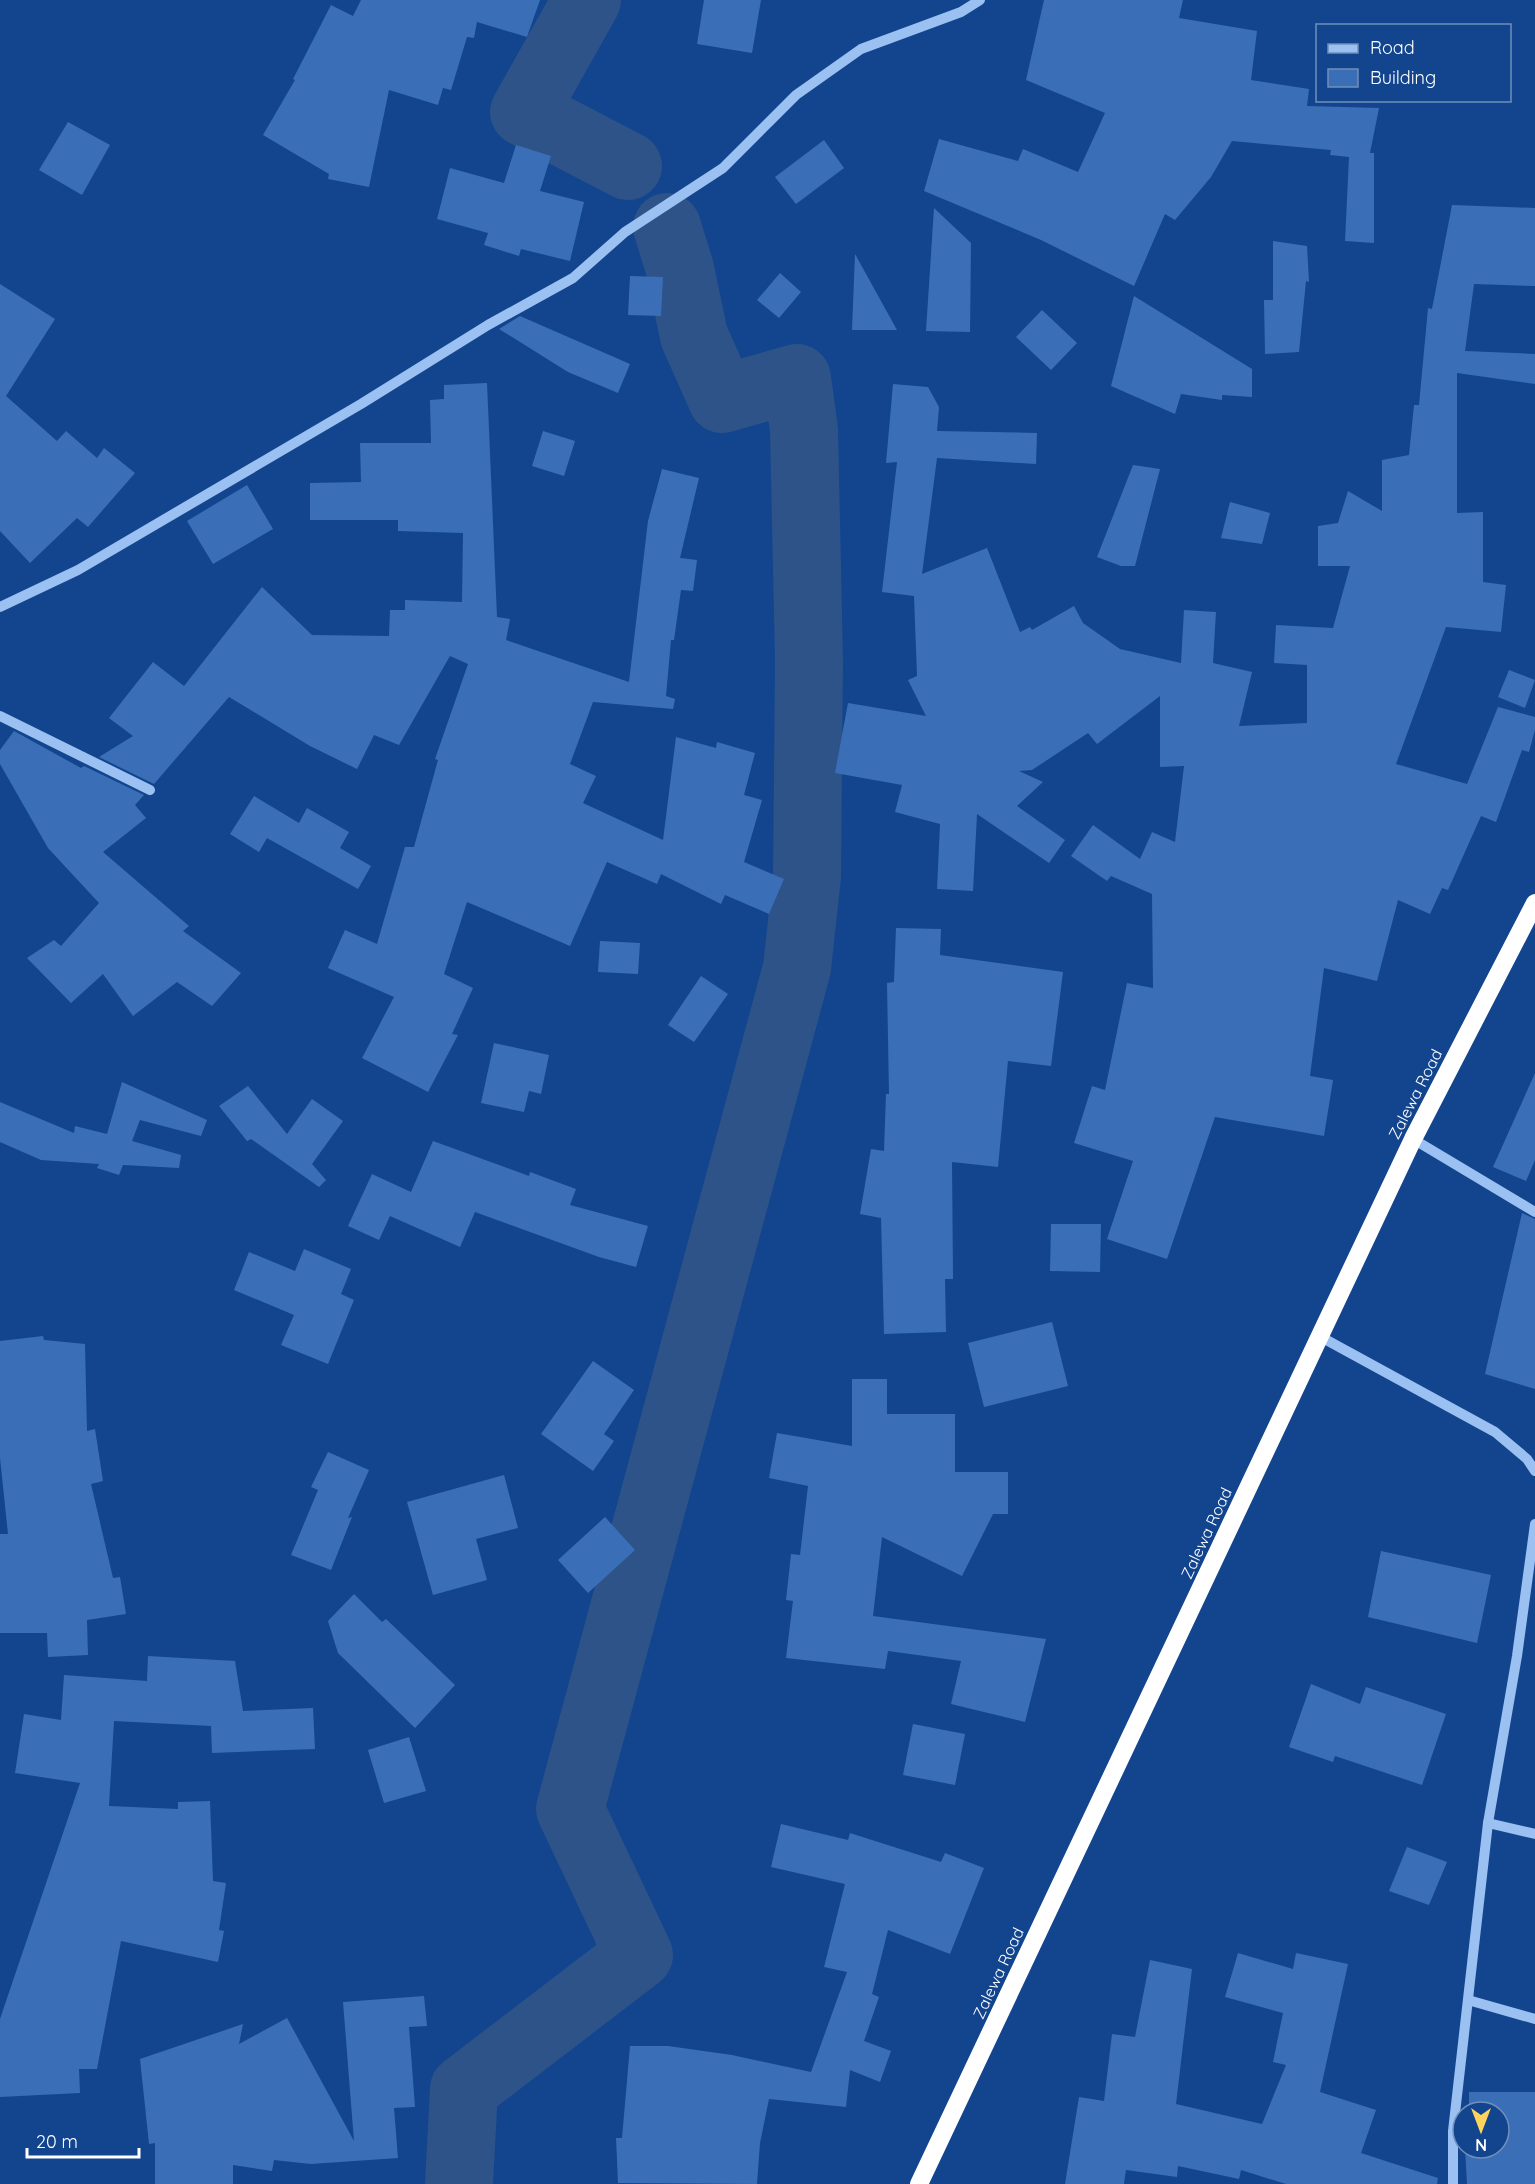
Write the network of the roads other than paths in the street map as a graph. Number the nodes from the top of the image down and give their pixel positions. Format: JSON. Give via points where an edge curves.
{"nodes":[{"id":1,"x":980,"y":0,"type":"edge"},
{"id":2,"x":0,"y":607,"type":"edge"},
{"id":3,"x":0,"y":716,"type":"edge"},
{"id":4,"x":150,"y":790,"type":"dead end"},
{"id":5,"x":1535,"y":903,"type":"edge"},
{"id":6,"x":1413,"y":1139,"type":"junction"},
{"id":7,"x":1535,"y":1212,"type":"edge"},
{"id":8,"x":1321,"y":1337,"type":"junction"},
{"id":9,"x":1535,"y":1471,"type":"edge"},
{"id":10,"x":1535,"y":1524,"type":"edge"},
{"id":11,"x":1488,"y":1823,"type":"junction"},
{"id":12,"x":1535,"y":1834,"type":"edge"},
{"id":13,"x":1468,"y":2000,"type":"junction"},
{"id":14,"x":1535,"y":2019,"type":"edge"},
{"id":15,"x":919,"y":2184,"type":"edge"},
{"id":16,"x":1453,"y":2184,"type":"edge"}],
"edges":[{"from":1,"to":2,"type":"street","via":[[961,12],[861,49],[796,95],[723,168],[625,232],[573,278],[78,570]]},
{"from":3,"to":4,"type":"street"},
{"from":5,"to":6,"type":"highway","name":"Zalewa Road"},
{"from":6,"to":7,"type":"street"},
{"from":6,"to":8,"type":"highway","name":"Zalewa Road"},
{"from":8,"to":9,"type":"street","via":[[1495,1432],[1527,1459]]},
{"from":8,"to":15,"type":"highway","name":"Zalewa Road"},
{"from":10,"to":11,"type":"street"},
{"from":11,"to":12,"type":"street"},
{"from":11,"to":13,"type":"street"},
{"from":13,"to":14,"type":"street"},
{"from":13,"to":16,"type":"street","via":[[1453,2131]]}]}
